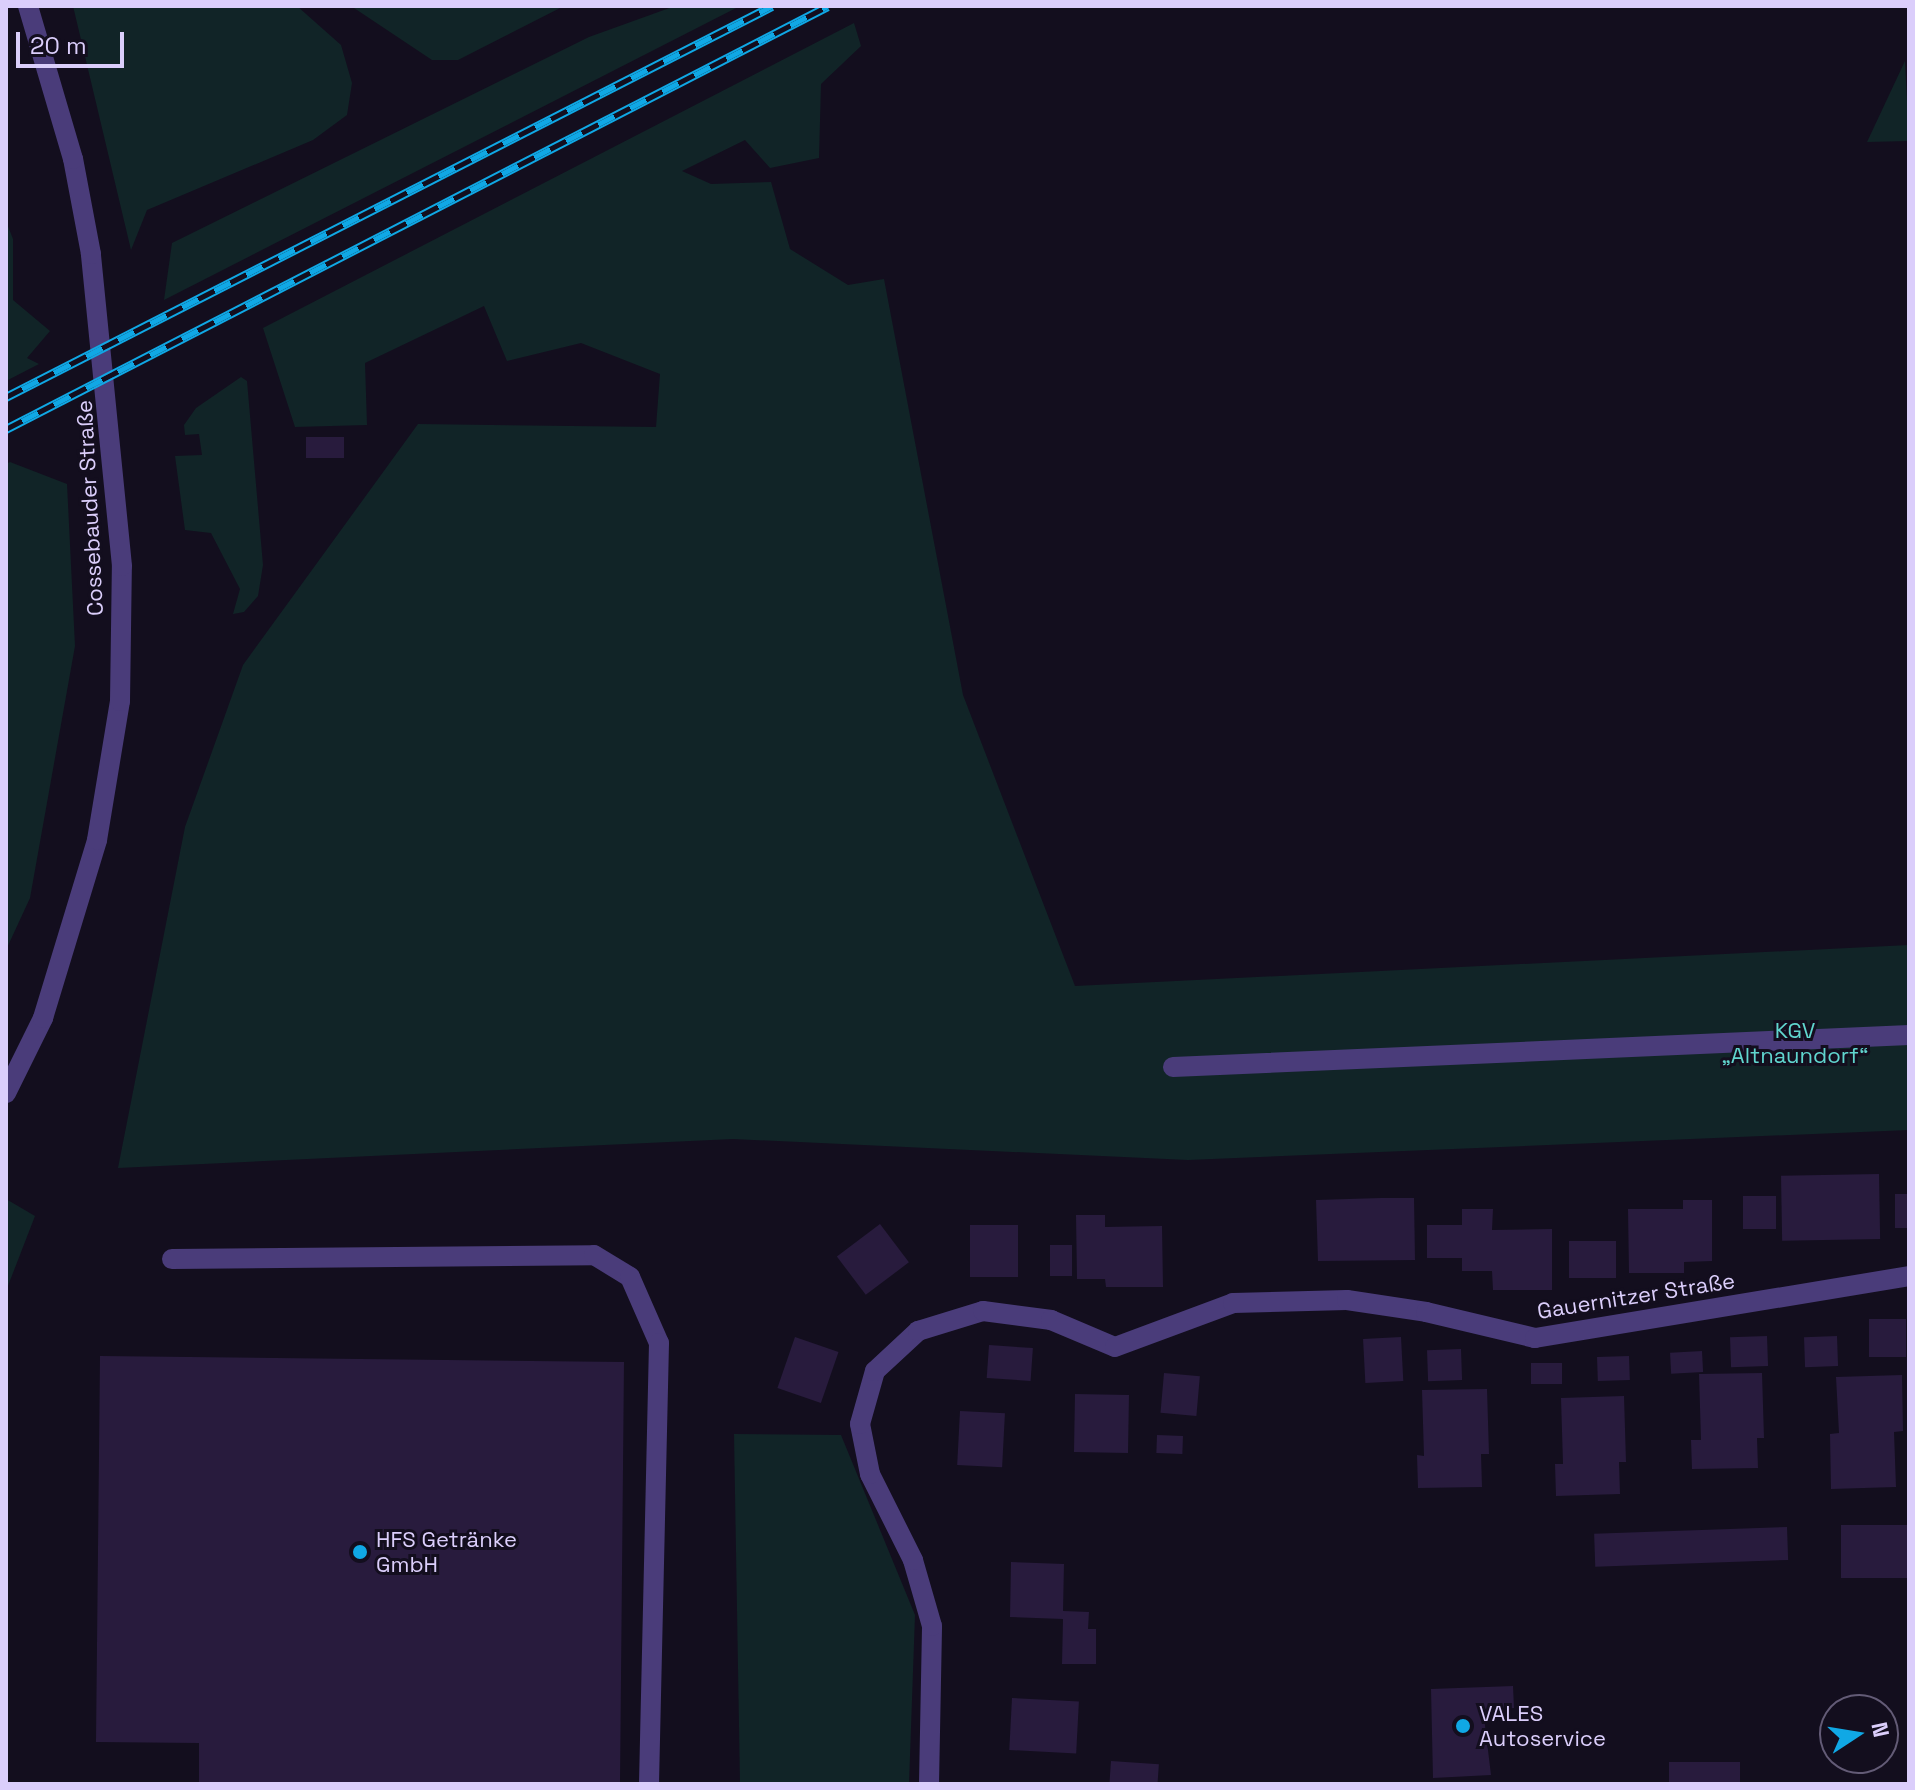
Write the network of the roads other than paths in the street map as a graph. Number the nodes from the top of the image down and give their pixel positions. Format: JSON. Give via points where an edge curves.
{"nodes":[{"id":1,"x":28,"y":6,"type":"edge"},
{"id":2,"x":1909,"y":1035,"type":"edge"},
{"id":3,"x":1173,"y":1067,"type":"dead end"},
{"id":4,"x":6,"y":1093,"type":"edge"},
{"id":5,"x":172,"y":1259,"type":"dead end"},
{"id":6,"x":1909,"y":1276,"type":"edge"},
{"id":7,"x":649,"y":1784,"type":"edge"},
{"id":8,"x":929,"y":1784,"type":"edge"}],
"edges":[{"from":1,"to":4,"type":"street","name":"Cossebauder Straße","via":[[73,159],[91,254],[122,566],[120,701],[97,840],[43,1018]]},
{"from":2,"to":3,"type":"street"},
{"from":5,"to":7,"type":"street","via":[[594,1255],[630,1277],[659,1343]]},
{"from":6,"to":8,"type":"street","name":"Gauernitzer Straße","via":[[1535,1338],[1347,1300],[1233,1303],[1115,1347],[1051,1320],[983,1311],[918,1331],[875,1371],[860,1424],[870,1474],[913,1560],[932,1626]]}]}
